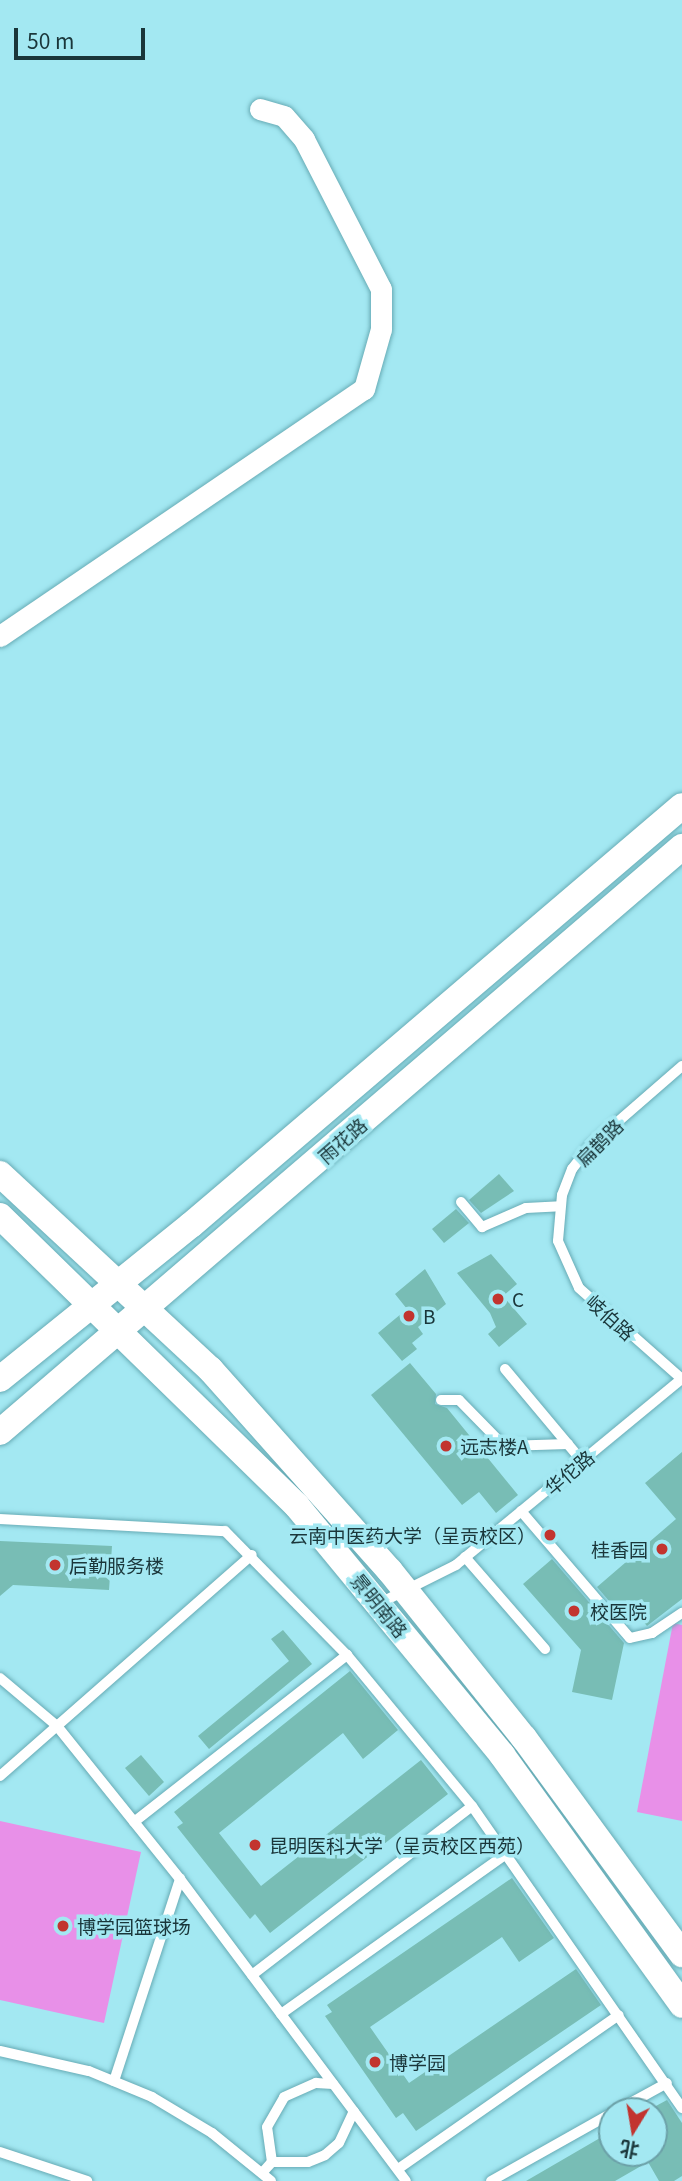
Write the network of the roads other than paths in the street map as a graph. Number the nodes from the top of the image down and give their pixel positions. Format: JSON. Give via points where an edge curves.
{"nodes":[{"id":1,"x":260,"y":109,"type":"dead end"},
{"id":2,"x":0,"y":636,"type":"edge"},
{"id":3,"x":682,"y":806,"type":"edge"},
{"id":4,"x":682,"y":847,"type":"edge"},
{"id":5,"x":682,"y":1066,"type":"edge"},
{"id":6,"x":0,"y":1174,"type":"edge"},
{"id":7,"x":461,"y":1202,"type":"dead end"},
{"id":8,"x":560,"y":1206,"type":"junction"},
{"id":9,"x":0,"y":1216,"type":"edge"},
{"id":10,"x":558,"y":1241,"type":"joint"},
{"id":11,"x":121,"y":1282,"type":"junction"},
{"id":12,"x":93,"y":1303,"type":"junction"},
{"id":13,"x":147,"y":1307,"type":"junction"},
{"id":14,"x":121,"y":1330,"type":"junction"},
{"id":15,"x":505,"y":1369,"type":"dead end"},
{"id":16,"x":0,"y":1379,"type":"edge"},
{"id":17,"x":682,"y":1379,"type":"edge"},
{"id":18,"x":441,"y":1400,"type":"dead end"},
{"id":19,"x":0,"y":1432,"type":"edge"},
{"id":20,"x":568,"y":1444,"type":"junction"},
{"id":21,"x":582,"y":1461,"type":"junction"},
{"id":22,"x":521,"y":1511,"type":"junction"},
{"id":23,"x":0,"y":1519,"type":"edge"},
{"id":24,"x":252,"y":1555,"type":"junction"},
{"id":25,"x":461,"y":1561,"type":"junction"},
{"id":26,"x":406,"y":1590,"type":"junction"},
{"id":27,"x":380,"y":1603,"type":"junction"},
{"id":28,"x":682,"y":1613,"type":"edge"},
{"id":29,"x":545,"y":1649,"type":"dead end"},
{"id":30,"x":347,"y":1656,"type":"junction"},
{"id":31,"x":0,"y":1678,"type":"edge"},
{"id":32,"x":57,"y":1726,"type":"junction"},
{"id":33,"x":0,"y":1776,"type":"edge"},
{"id":34,"x":472,"y":1806,"type":"junction"},
{"id":35,"x":134,"y":1822,"type":"junction"},
{"id":36,"x":506,"y":1854,"type":"junction"},
{"id":37,"x":180,"y":1879,"type":"junction"},
{"id":38,"x":682,"y":1955,"type":"edge"},
{"id":39,"x":252,"y":1975,"type":"junction"},
{"id":40,"x":682,"y":2005,"type":"edge"},
{"id":41,"x":281,"y":2014,"type":"junction"},
{"id":42,"x":619,"y":2015,"type":"junction"},
{"id":43,"x":0,"y":2051,"type":"edge"},
{"id":44,"x":114,"y":2081,"type":"junction"},
{"id":45,"x":667,"y":2083,"type":"junction"},
{"id":46,"x":333,"y":2084,"type":"junction"},
{"id":47,"x":641,"y":2097,"type":"edge"},
{"id":48,"x":682,"y":2108,"type":"edge"},
{"id":49,"x":354,"y":2111,"type":"junction"},
{"id":50,"x":598,"y":2121,"type":"edge"},
{"id":51,"x":0,"y":2152,"type":"edge"},
{"id":52,"x":272,"y":2162,"type":"junction"},
{"id":53,"x":398,"y":2169,"type":"junction"},
{"id":54,"x":266,"y":2177,"type":"edge"},
{"id":55,"x":87,"y":2181,"type":"edge"},
{"id":56,"x":406,"y":2181,"type":"edge"},
{"id":57,"x":491,"y":2181,"type":"edge"}],
"edges":[{"from":1,"to":2,"type":"street","via":[[284,117],[304,139],[382,289],[381,329],[364,389]]},
{"from":3,"to":11,"type":"street","name":"雨花路"},
{"from":4,"to":13,"type":"street","name":"雨花路"},
{"from":5,"to":8,"type":"lane","name":"扁鹊路","via":[[590,1146],[572,1169]]},
{"from":6,"to":11,"type":"street","name":"景明南路"},
{"from":7,"to":8,"type":"lane","via":[[482,1227],[526,1208]]},
{"from":8,"to":10,"type":"lane","name":"扁鹊路"},
{"from":9,"to":12,"type":"street","name":"景明南路"},
{"from":10,"to":17,"type":"lane","name":"岐伯路","via":[[579,1288]]},
{"from":11,"to":12,"type":"street","name":"雨花路"},
{"from":11,"to":13,"type":"street","name":"景明南路"},
{"from":12,"to":14,"type":"street","name":"景明南路"},
{"from":12,"to":16,"type":"street","name":"雨花路"},
{"from":13,"to":14,"type":"street","name":"雨花路"},
{"from":13,"to":26,"type":"street","name":"景明南路"},
{"from":14,"to":19,"type":"street","name":"雨花路"},
{"from":14,"to":27,"type":"street","name":"景明南路","via":[[296,1506]]},
{"from":15,"to":20,"type":"lane"},
{"from":17,"to":21,"type":"lane","name":"华佗路"},
{"from":18,"to":20,"type":"lane","via":[[459,1400],[504,1446]]},
{"from":20,"to":21,"type":"lane"},
{"from":21,"to":22,"type":"lane","name":"华佗路"},
{"from":22,"to":25,"type":"lane","name":"华佗路"},
{"from":22,"to":28,"type":"lane","via":[[630,1638],[652,1633]]},
{"from":23,"to":24,"type":"lane","via":[[225,1531]]},
{"from":24,"to":30,"type":"lane"},
{"from":24,"to":32,"type":"lane"},
{"from":25,"to":26,"type":"lane","name":"华佗路"},
{"from":25,"to":29,"type":"lane"},
{"from":26,"to":27,"type":"lane","name":"华佗路"},
{"from":26,"to":38,"type":"street","name":"景明南路","via":[[532,1748]]},
{"from":27,"to":40,"type":"street","name":"景明南路","via":[[556,1828]]},
{"from":30,"to":34,"type":"lane"},
{"from":30,"to":35,"type":"lane"},
{"from":31,"to":32,"type":"lane"},
{"from":32,"to":33,"type":"lane"},
{"from":32,"to":35,"type":"lane"},
{"from":34,"to":36,"type":"lane"},
{"from":34,"to":39,"type":"lane"},
{"from":35,"to":37,"type":"lane"},
{"from":36,"to":41,"type":"lane"},
{"from":36,"to":42,"type":"lane"},
{"from":37,"to":39,"type":"lane"},
{"from":37,"to":44,"type":"lane"},
{"from":39,"to":41,"type":"lane"},
{"from":41,"to":46,"type":"lane"},
{"from":42,"to":45,"type":"lane"},
{"from":42,"to":53,"type":"lane"},
{"from":43,"to":44,"type":"lane"},
{"from":44,"to":54,"type":"lane","via":[[212,2133]]},
{"from":45,"to":47,"type":"lane"},
{"from":45,"to":48,"type":"lane"},
{"from":46,"to":49,"type":"lane"},
{"from":46,"to":52,"type":"lane","via":[[299,2088],[273,2111],[266,2145]]},
{"from":49,"to":52,"type":"lane","via":[[344,2136],[325,2155],[308,2162]]},
{"from":49,"to":53,"type":"lane"},
{"from":50,"to":57,"type":"lane"},
{"from":51,"to":55,"type":"lane"},
{"from":52,"to":54,"type":"lane"},
{"from":53,"to":56,"type":"lane"}]}
